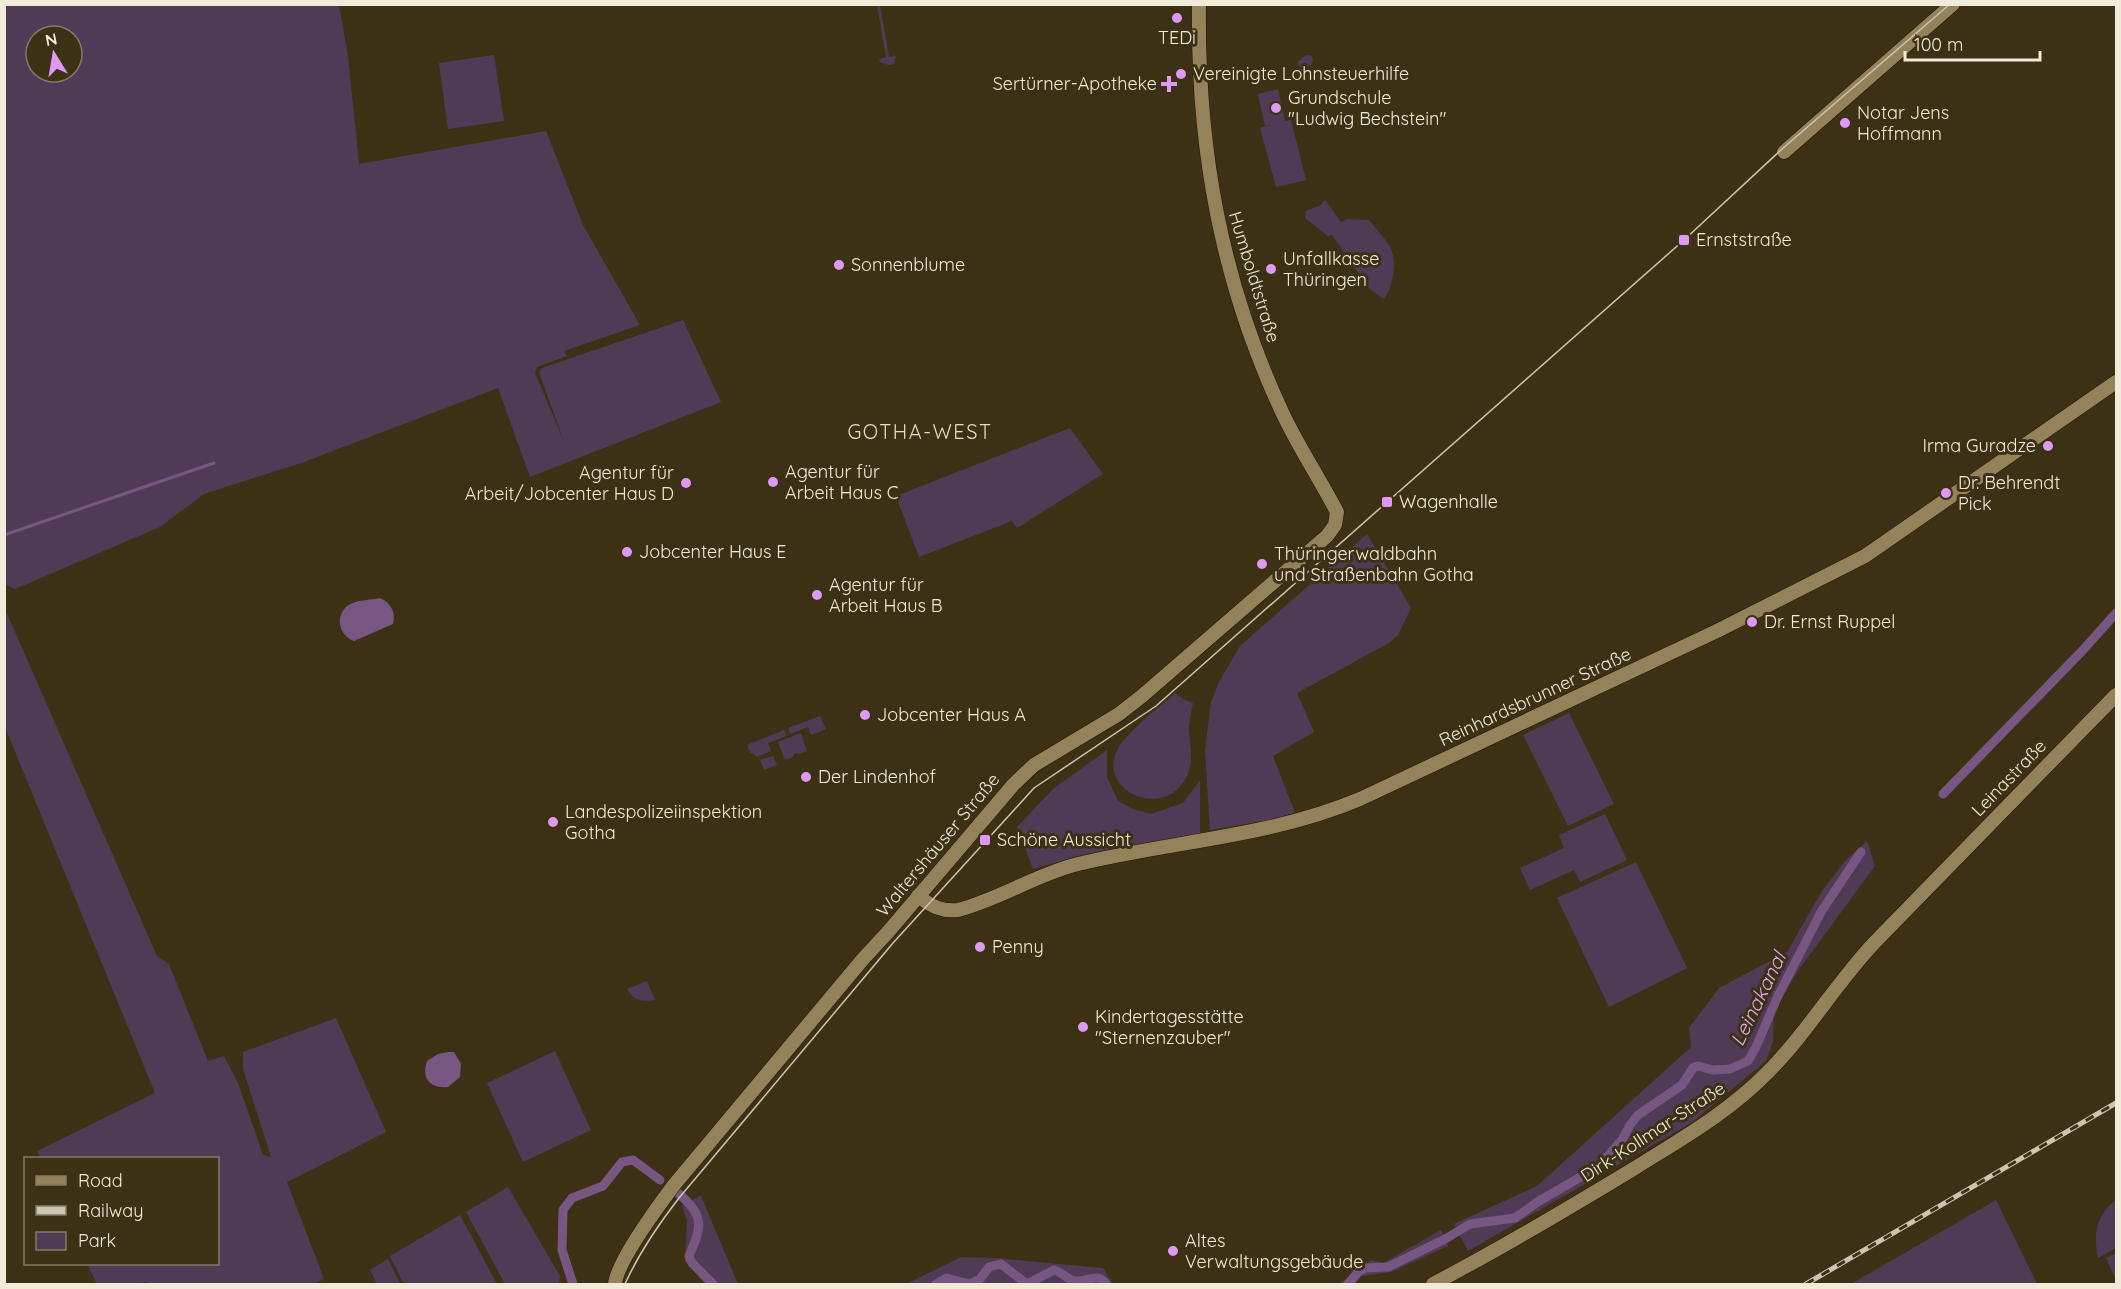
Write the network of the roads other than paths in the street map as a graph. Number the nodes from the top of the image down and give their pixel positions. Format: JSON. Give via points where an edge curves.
{"nodes":[{"id":1,"x":1198,"y":4,"type":"edge"},
{"id":2,"x":1953,"y":4,"type":"edge"},
{"id":3,"x":1784,"y":152,"type":"dead end"},
{"id":4,"x":2116,"y":382,"type":"edge"},
{"id":5,"x":1334,"y":507,"type":"joint"},
{"id":6,"x":2116,"y":695,"type":"edge"},
{"id":7,"x":1928,"y":886,"type":"joint"},
{"id":8,"x":918,"y":896,"type":"junction"},
{"id":9,"x":615,"y":1284,"type":"edge"},
{"id":10,"x":1433,"y":1284,"type":"edge"}],
"edges":[{"from":1,"to":5,"type":"street","name":"Humboldtstraße","via":[[1206,147],[1226,258],[1282,414]]},
{"from":2,"to":3,"type":"street"},
{"from":4,"to":8,"type":"street","name":"Reinhardsbrunner Straße","via":[[1865,556],[1360,799],[1269,829],[1077,864],[958,910],[937,908]]},
{"from":5,"to":8,"type":"street","name":"Waltershäuser Straße","via":[[1335,525],[1327,536],[1126,708],[1021,777]]},
{"from":6,"to":7,"type":"street","name":"Leinastraße"},
{"from":7,"to":10,"type":"street","name":"Dirk-Kollmar-Straße","via":[[1856,962],[1781,1058],[1721,1113],[1599,1190]]},
{"from":8,"to":9,"type":"street","name":"Waltershäuser Straße","via":[[674,1185],[650,1217]]}]}
